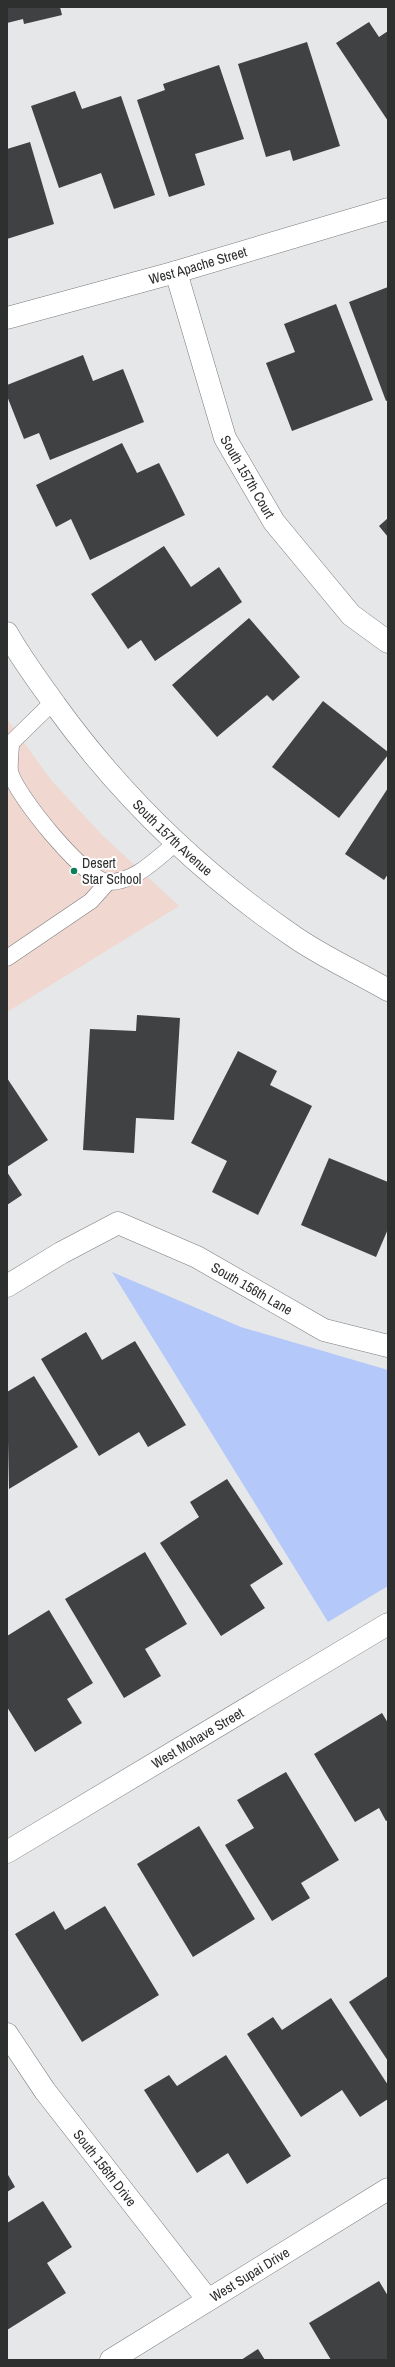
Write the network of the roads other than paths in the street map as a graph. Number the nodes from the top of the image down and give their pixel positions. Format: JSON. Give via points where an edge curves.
{"nodes":[{"id":1,"x":388,"y":209,"type":"edge"},
{"id":2,"x":176,"y":272,"type":"junction"},
{"id":3,"x":7,"y":318,"type":"edge"},
{"id":4,"x":7,"y":633,"type":"edge"},
{"id":5,"x":388,"y":642,"type":"edge"},
{"id":6,"x":53,"y":702,"type":"junction"},
{"id":7,"x":176,"y":844,"type":"junction"},
{"id":8,"x":107,"y":883,"type":"junction"},
{"id":9,"x":7,"y":958,"type":"edge"},
{"id":10,"x":388,"y":990,"type":"edge"},
{"id":11,"x":7,"y":1286,"type":"edge"},
{"id":12,"x":388,"y":1346,"type":"edge"},
{"id":13,"x":388,"y":1624,"type":"edge"},
{"id":14,"x":7,"y":1852,"type":"edge"},
{"id":15,"x":7,"y":2034,"type":"edge"},
{"id":16,"x":388,"y":2189,"type":"edge"},
{"id":17,"x":208,"y":2300,"type":"junction"},
{"id":18,"x":111,"y":2360,"type":"edge"}],
"edges":[{"from":1,"to":2,"type":"street","name":"West Apache Street"},
{"from":2,"to":3,"type":"street","name":"West Apache Street"},
{"from":2,"to":5,"type":"street","name":"South 157th Court","via":[[225,438],[274,522],[351,615]]},
{"from":4,"to":6,"type":"street","name":"South 157th Avenue"},
{"from":6,"to":7,"type":"street","name":"South 157th Avenue","via":[[114,779]]},
{"from":6,"to":8,"type":"lane","via":[[11,744],[10,771],[30,808],[85,870]]},
{"from":7,"to":8,"type":"lane","via":[[130,879]]},
{"from":7,"to":10,"type":"street","name":"South 157th Avenue","via":[[214,877],[294,937]]},
{"from":8,"to":9,"type":"lane","via":[[92,902]]},
{"from":11,"to":12,"type":"street","name":"South 156th Lane","via":[[61,1253],[118,1224],[197,1258],[324,1330]]},
{"from":13,"to":14,"type":"street","name":"West Mohave Street"},
{"from":15,"to":17,"type":"street","name":"South 156th Drive","via":[[44,2091]]},
{"from":16,"to":17,"type":"street","name":"West Supai Drive"},
{"from":17,"to":18,"type":"street","name":"West Supai Drive"}]}
